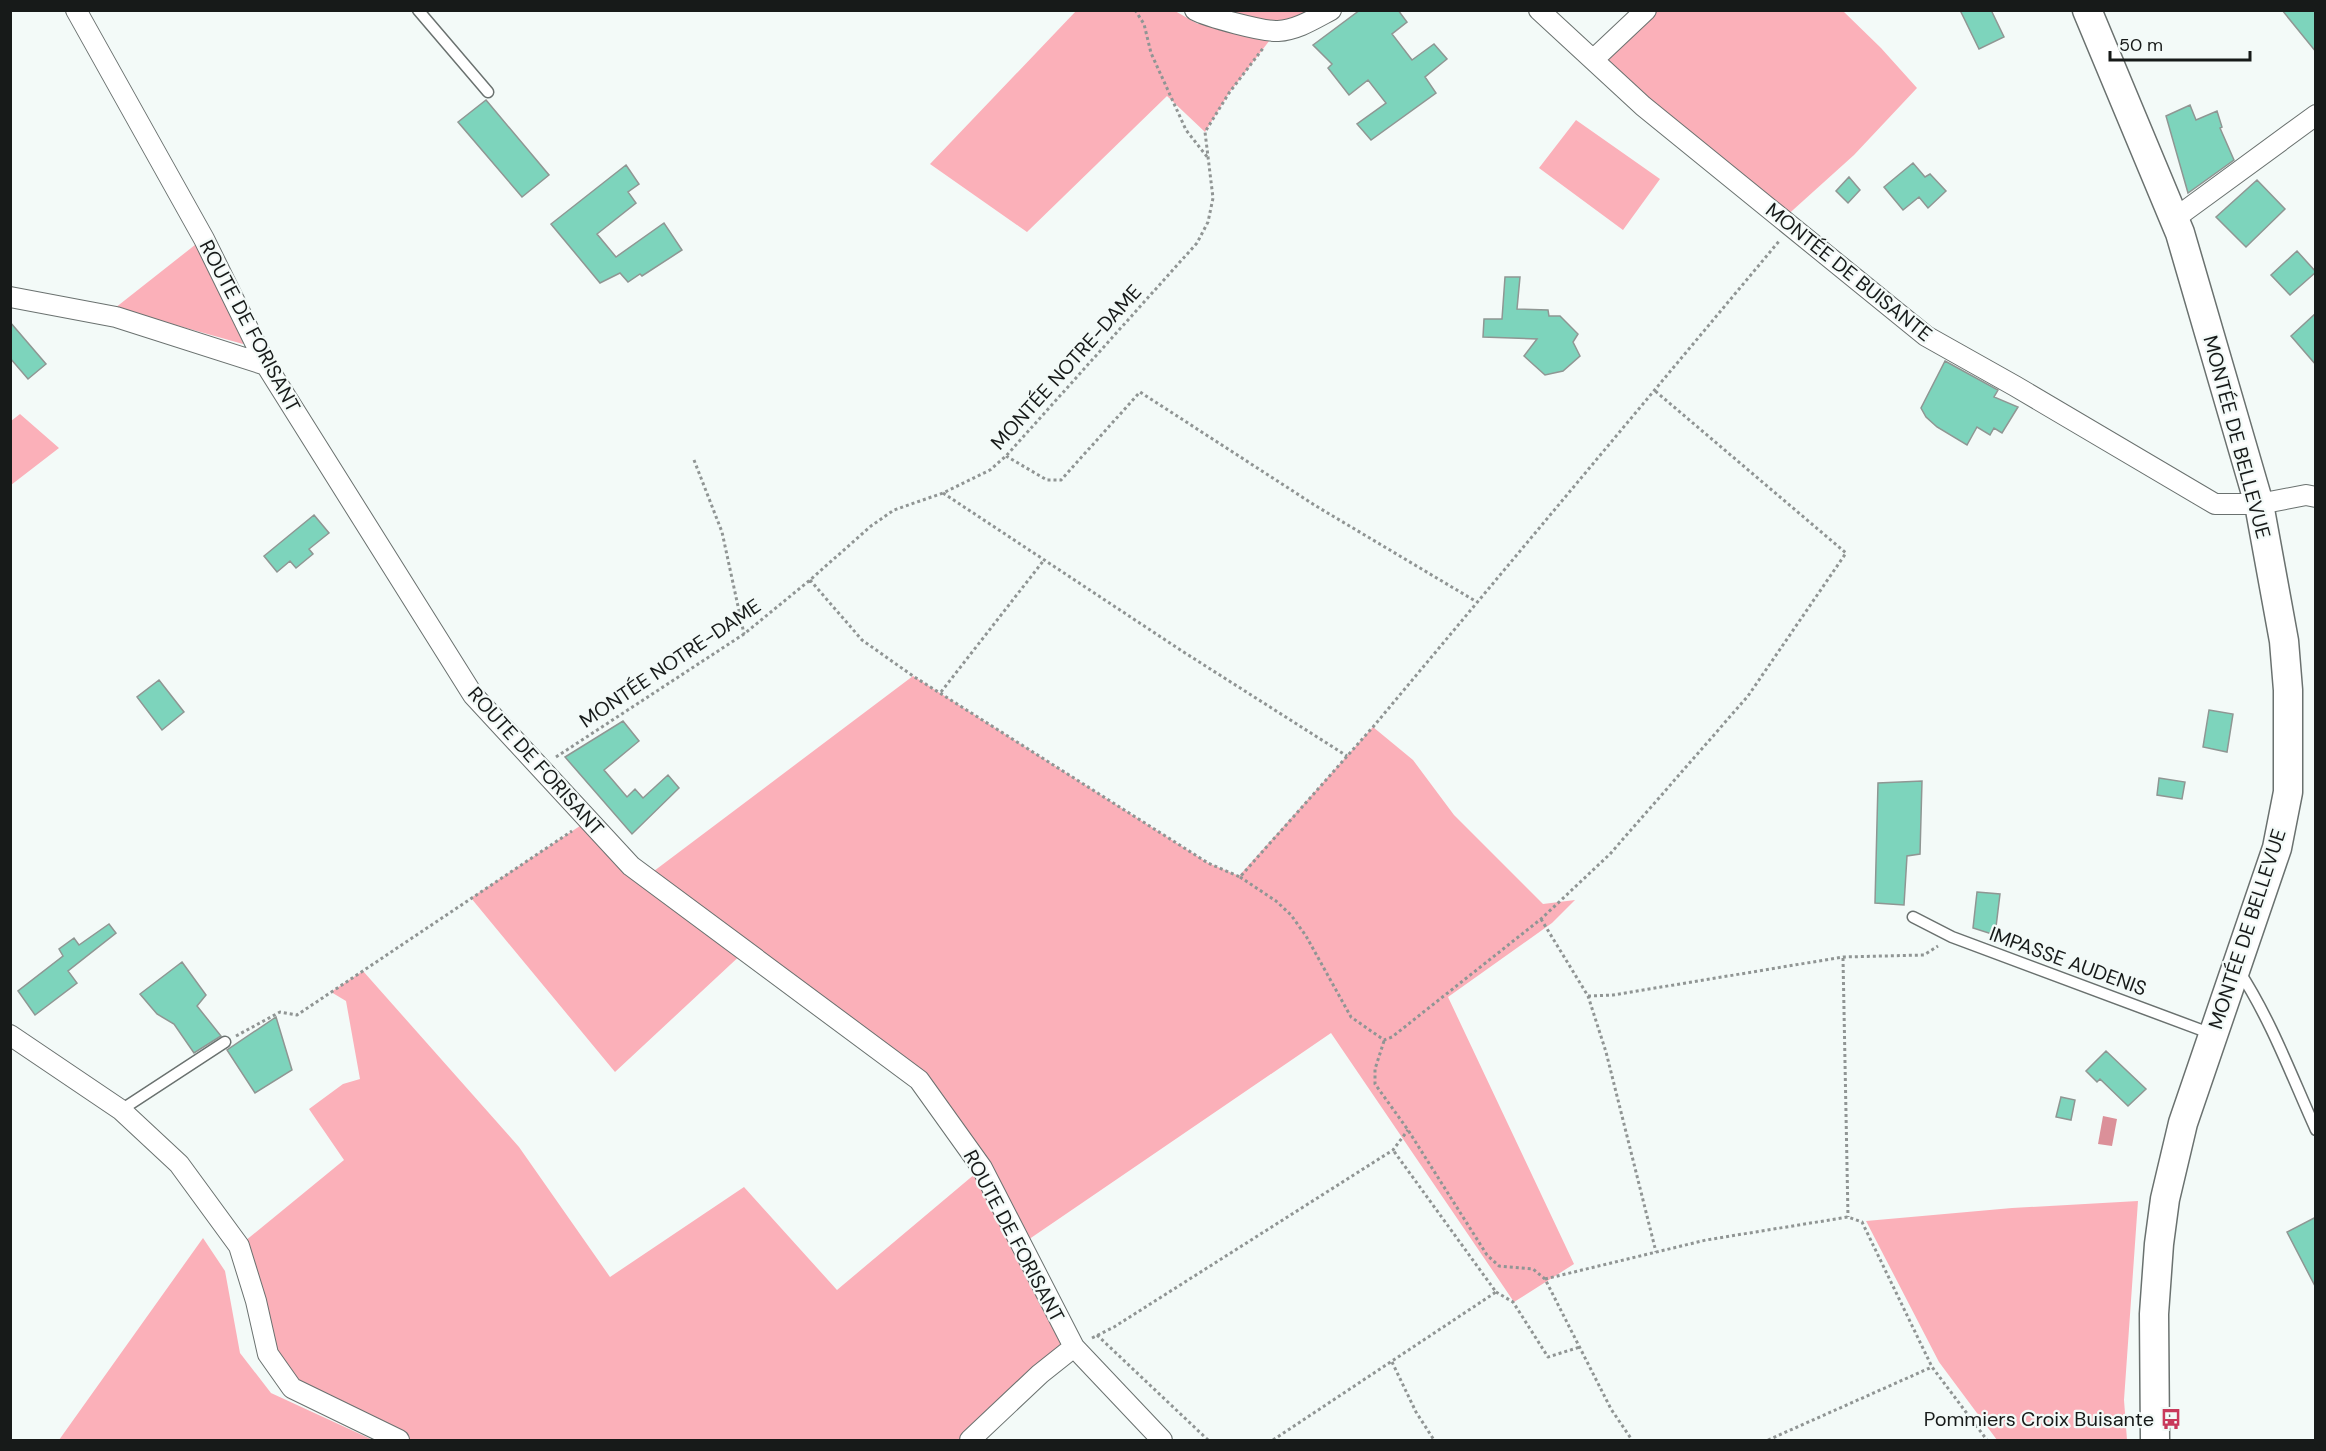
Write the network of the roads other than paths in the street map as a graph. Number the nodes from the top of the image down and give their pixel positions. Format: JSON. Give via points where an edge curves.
{"nodes":[{"id":1,"x":76,"y":10,"type":"edge"},
{"id":2,"x":418,"y":10,"type":"edge"},
{"id":3,"x":1195,"y":10,"type":"edge"},
{"id":4,"x":1331,"y":10,"type":"edge"},
{"id":5,"x":1539,"y":10,"type":"edge"},
{"id":6,"x":1646,"y":10,"type":"edge"},
{"id":7,"x":2087,"y":10,"type":"edge"},
{"id":8,"x":1594,"y":59,"type":"junction"},
{"id":9,"x":489,"y":92,"type":"dead end"},
{"id":10,"x":2316,"y":115,"type":"edge"},
{"id":11,"x":2174,"y":219,"type":"junction"},
{"id":12,"x":10,"y":297,"type":"edge"},
{"id":13,"x":266,"y":365,"type":"junction"},
{"id":14,"x":2316,"y":497,"type":"edge"},
{"id":15,"x":2259,"y":504,"type":"junction"},
{"id":16,"x":1912,"y":917,"type":"dead end"},
{"id":17,"x":2237,"y":969,"type":"junction"},
{"id":18,"x":2212,"y":1034,"type":"junction"},
{"id":19,"x":10,"y":1035,"type":"edge"},
{"id":20,"x":225,"y":1042,"type":"road end"},
{"id":21,"x":121,"y":1110,"type":"junction"},
{"id":22,"x":2316,"y":1130,"type":"edge"},
{"id":23,"x":1074,"y":1347,"type":"junction"},
{"id":24,"x":399,"y":1440,"type":"edge"},
{"id":25,"x":970,"y":1440,"type":"edge"},
{"id":26,"x":1162,"y":1440,"type":"edge"},
{"id":27,"x":2155,"y":1440,"type":"edge"}],
"edges":[{"from":1,"to":13,"type":"street","name":"ROUTE DE FORISANT","via":[[204,239]]},
{"from":2,"to":9,"type":"lane"},
{"from":3,"to":4,"type":"street","via":[[1276,32],[1297,27]]},
{"from":5,"to":8,"type":"street","name":"MONTÉE DE BUISANTE"},
{"from":6,"to":8,"type":"street"},
{"from":7,"to":11,"type":"main road","name":"MONTÉE DE BELLEVUE"},
{"from":8,"to":15,"type":"street","name":"MONTÉE DE BUISANTE","via":[[1643,106],[1926,336],[2215,504]]},
{"from":10,"to":11,"type":"street"},
{"from":11,"to":15,"type":"main road","name":"MONTÉE DE BELLEVUE"},
{"from":12,"to":13,"type":"street","via":[[116,317]]},
{"from":13,"to":23,"type":"street","name":"ROUTE DE FORISANT","via":[[473,695],[632,866],[919,1080],[982,1168]]},
{"from":14,"to":15,"type":"street","name":"MONTÉE DE BUISANTE","via":[[2306,495]]},
{"from":15,"to":17,"type":"main road","name":"MONTÉE DE BELLEVUE","via":[[2284,641],[2288,792],[2277,848]]},
{"from":16,"to":18,"type":"lane","name":"IMPASSE AUDENIS","via":[[1952,937]]},
{"from":17,"to":18,"type":"main road","name":"MONTÉE DE BELLEVUE"},
{"from":17,"to":22,"type":"lane","via":[[2252,991]]},
{"from":18,"to":27,"type":"main road","name":"MONTÉE DE BELLEVUE","via":[[2183,1123],[2165,1199],[2154,1314]]},
{"from":19,"to":21,"type":"street"},
{"from":20,"to":21,"type":"lane"},
{"from":21,"to":24,"type":"street","via":[[179,1164],[239,1246],[268,1354],[292,1388]]},
{"from":23,"to":25,"type":"street"},
{"from":23,"to":26,"type":"street","name":"ROUTE DE FORISANT"}]}
